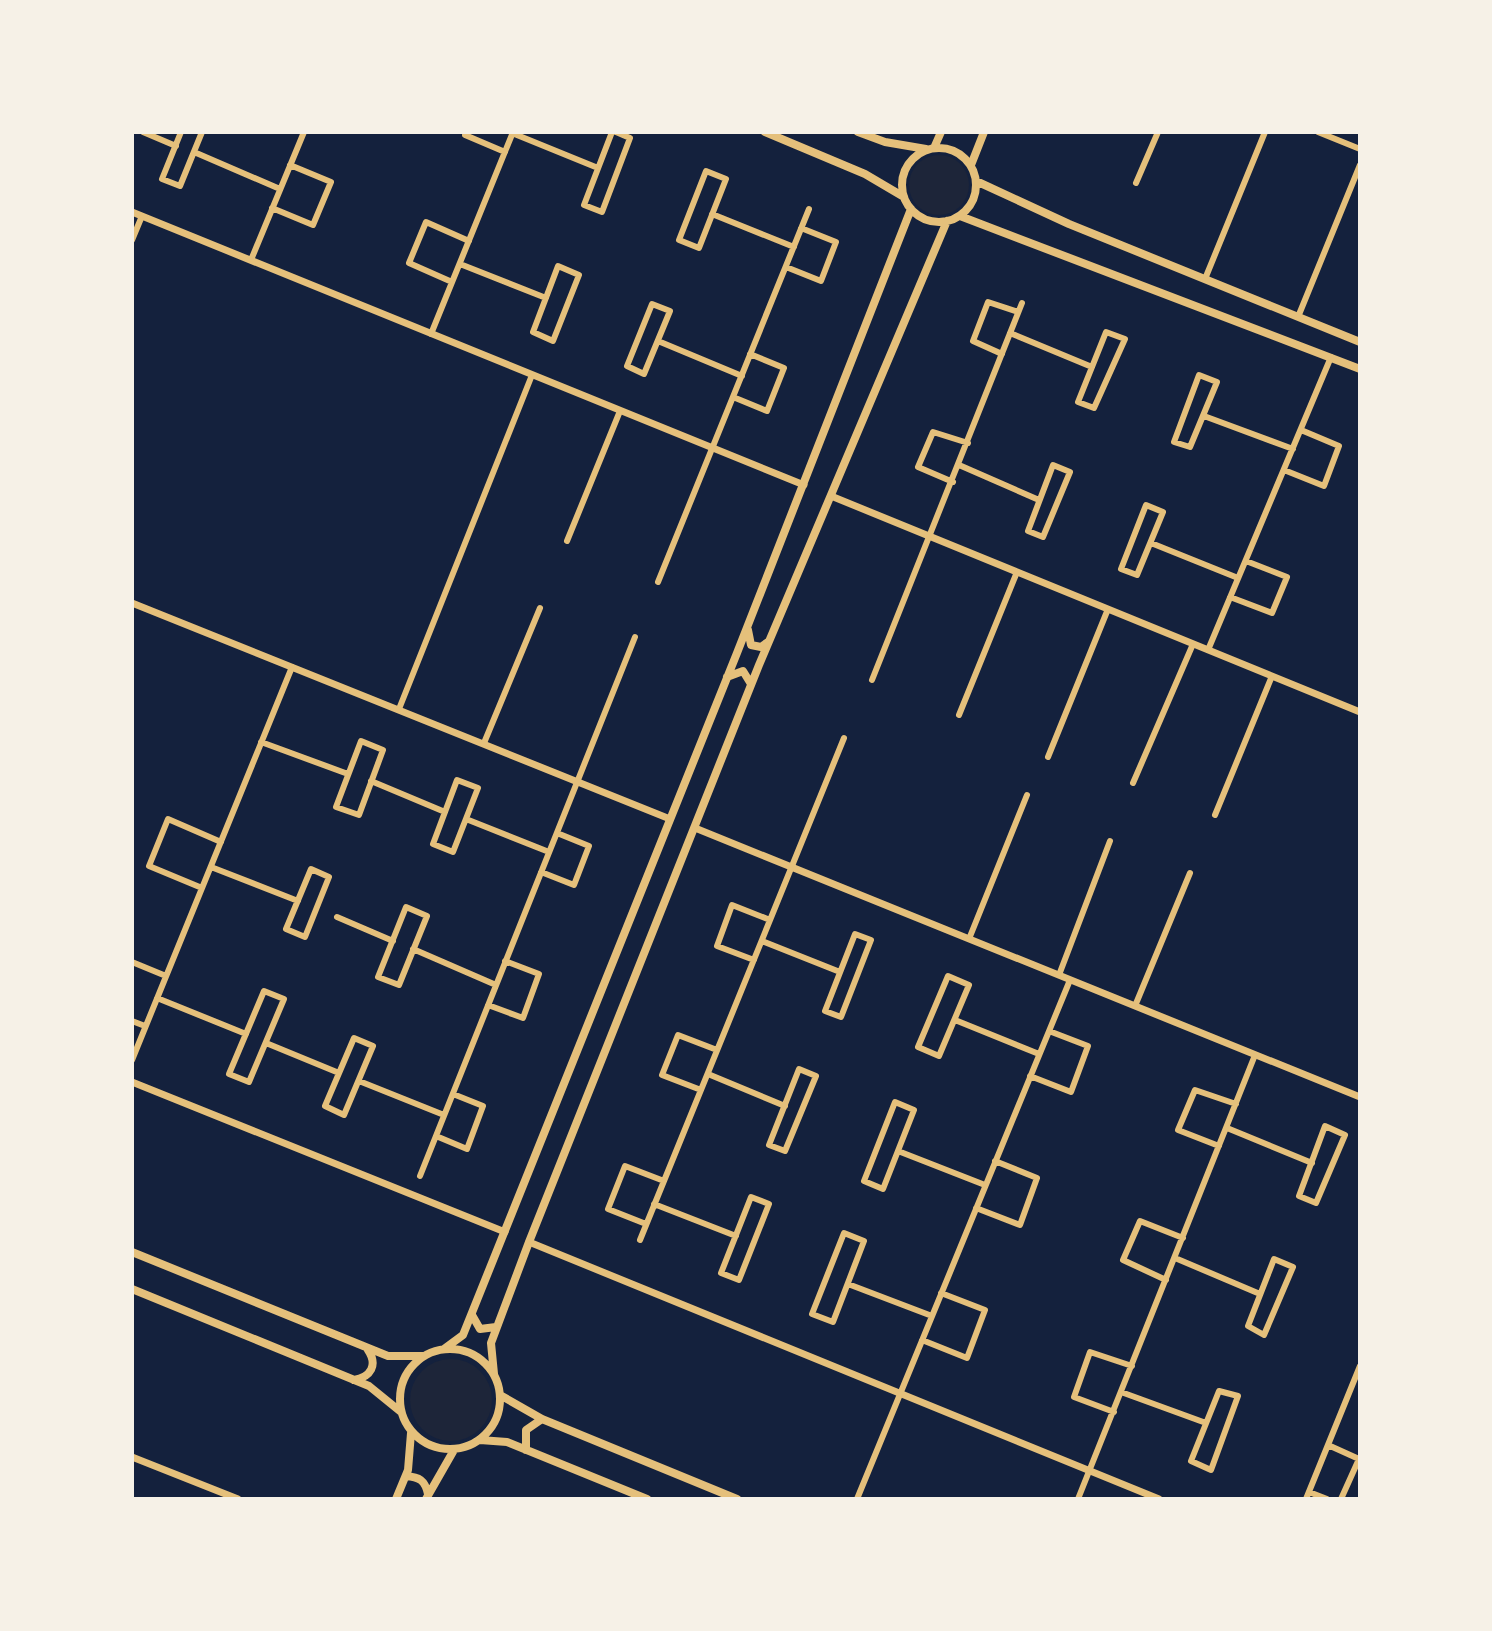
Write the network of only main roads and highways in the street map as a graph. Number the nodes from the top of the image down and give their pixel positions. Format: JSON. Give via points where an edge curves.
{"nodes":[{"id":1,"x":765,"y":132,"type":"edge"},
{"id":2,"x":858,"y":132,"type":"edge"},
{"id":3,"x":941,"y":132,"type":"edge"},
{"id":4,"x":984,"y":132,"type":"edge"},
{"id":5,"x":930,"y":149,"type":"junction"},
{"id":6,"x":971,"y":165,"type":"junction"},
{"id":7,"x":976,"y":181,"type":"junction"},
{"id":8,"x":904,"y":197,"type":"junction"},
{"id":9,"x":911,"y":209,"type":"junction"},
{"id":10,"x":960,"y":216,"type":"junction"},
{"id":11,"x":947,"y":221,"type":"junction"},
{"id":12,"x":1360,"y":342,"type":"edge"},
{"id":13,"x":1360,"y":369,"type":"edge"},
{"id":14,"x":748,"y":625,"type":"junction"},
{"id":15,"x":769,"y":641,"type":"junction"},
{"id":16,"x":727,"y":677,"type":"junction"},
{"id":17,"x":751,"y":684,"type":"junction"},
{"id":18,"x":132,"y":1252,"type":"edge"},
{"id":19,"x":132,"y":1289,"type":"edge"},
{"id":20,"x":472,"y":1314,"type":"junction"},
{"id":21,"x":496,"y":1327,"type":"junction"},
{"id":22,"x":366,"y":1349,"type":"junction"},
{"id":23,"x":444,"y":1349,"type":"junction"},
{"id":24,"x":425,"y":1356,"type":"junction"},
{"id":25,"x":494,"y":1374,"type":"junction"},
{"id":26,"x":354,"y":1380,"type":"junction"},
{"id":27,"x":500,"y":1395,"type":"junction"},
{"id":28,"x":401,"y":1412,"type":"junction"},
{"id":29,"x":542,"y":1419,"type":"junction"},
{"id":30,"x":411,"y":1432,"type":"junction"},
{"id":31,"x":480,"y":1440,"type":"junction"},
{"id":32,"x":454,"y":1450,"type":"junction"},
{"id":33,"x":526,"y":1450,"type":"junction"},
{"id":34,"x":406,"y":1476,"type":"junction"},
{"id":35,"x":427,"y":1497,"type":"edge"},
{"id":36,"x":396,"y":1499,"type":"edge"},
{"id":37,"x":647,"y":1499,"type":"edge"},
{"id":38,"x":737,"y":1499,"type":"edge"}],
"edges":[{"from":1,"to":8,"type":"main road","via":[[865,174]]},
{"from":2,"to":5,"type":"main road"},
{"from":3,"to":5,"type":"main road"},
{"from":4,"to":6,"type":"main road"},
{"from":5,"to":6,"type":"main road","via":[[955,151]]},
{"from":5,"to":8,"type":"main road","via":[[906,169]]},
{"from":6,"to":7,"type":"main road"},
{"from":7,"to":10,"type":"main road","via":[[973,201]]},
{"from":7,"to":12,"type":"main road"},
{"from":8,"to":9,"type":"main road"},
{"from":9,"to":11,"type":"main road","via":[[921,217]]},
{"from":9,"to":14,"type":"main road"},
{"from":10,"to":11,"type":"main road"},
{"from":10,"to":13,"type":"main road"},
{"from":11,"to":15,"type":"main road"},
{"from":14,"to":15,"type":"main road","via":[[751,645],[761,647]]},
{"from":14,"to":16,"type":"main road"},
{"from":15,"to":17,"type":"main road"},
{"from":16,"to":17,"type":"main road","via":[[743,671]]},
{"from":16,"to":20,"type":"main road"},
{"from":17,"to":21,"type":"main road"},
{"from":18,"to":22,"type":"main road"},
{"from":19,"to":26,"type":"main road"},
{"from":20,"to":21,"type":"main road","via":[[480,1329]]},
{"from":20,"to":23,"type":"main road","via":[[463,1335]]},
{"from":21,"to":25,"type":"main road","via":[[491,1343]]},
{"from":22,"to":24,"type":"main road","via":[[388,1356]]},
{"from":22,"to":26,"type":"main road","via":[[373,1358],[372,1369],[365,1378]]},
{"from":23,"to":24,"type":"main road"},
{"from":23,"to":25,"type":"main road","via":[[473,1354]]},
{"from":24,"to":28,"type":"main road","via":[[402,1384]]},
{"from":25,"to":27,"type":"main road"},
{"from":26,"to":28,"type":"main road"},
{"from":27,"to":29,"type":"main road"},
{"from":27,"to":31,"type":"main road","via":[[498,1417]]},
{"from":28,"to":30,"type":"main road"},
{"from":29,"to":33,"type":"main road","via":[[526,1430]]},
{"from":29,"to":38,"type":"main road"},
{"from":30,"to":32,"type":"main road","via":[[426,1445]]},
{"from":30,"to":34,"type":"main road"},
{"from":31,"to":32,"type":"main road"},
{"from":31,"to":33,"type":"main road"},
{"from":32,"to":35,"type":"main road"},
{"from":33,"to":37,"type":"main road"},
{"from":34,"to":35,"type":"main road","via":[[425,1483]]},
{"from":34,"to":36,"type":"main road"}]}
